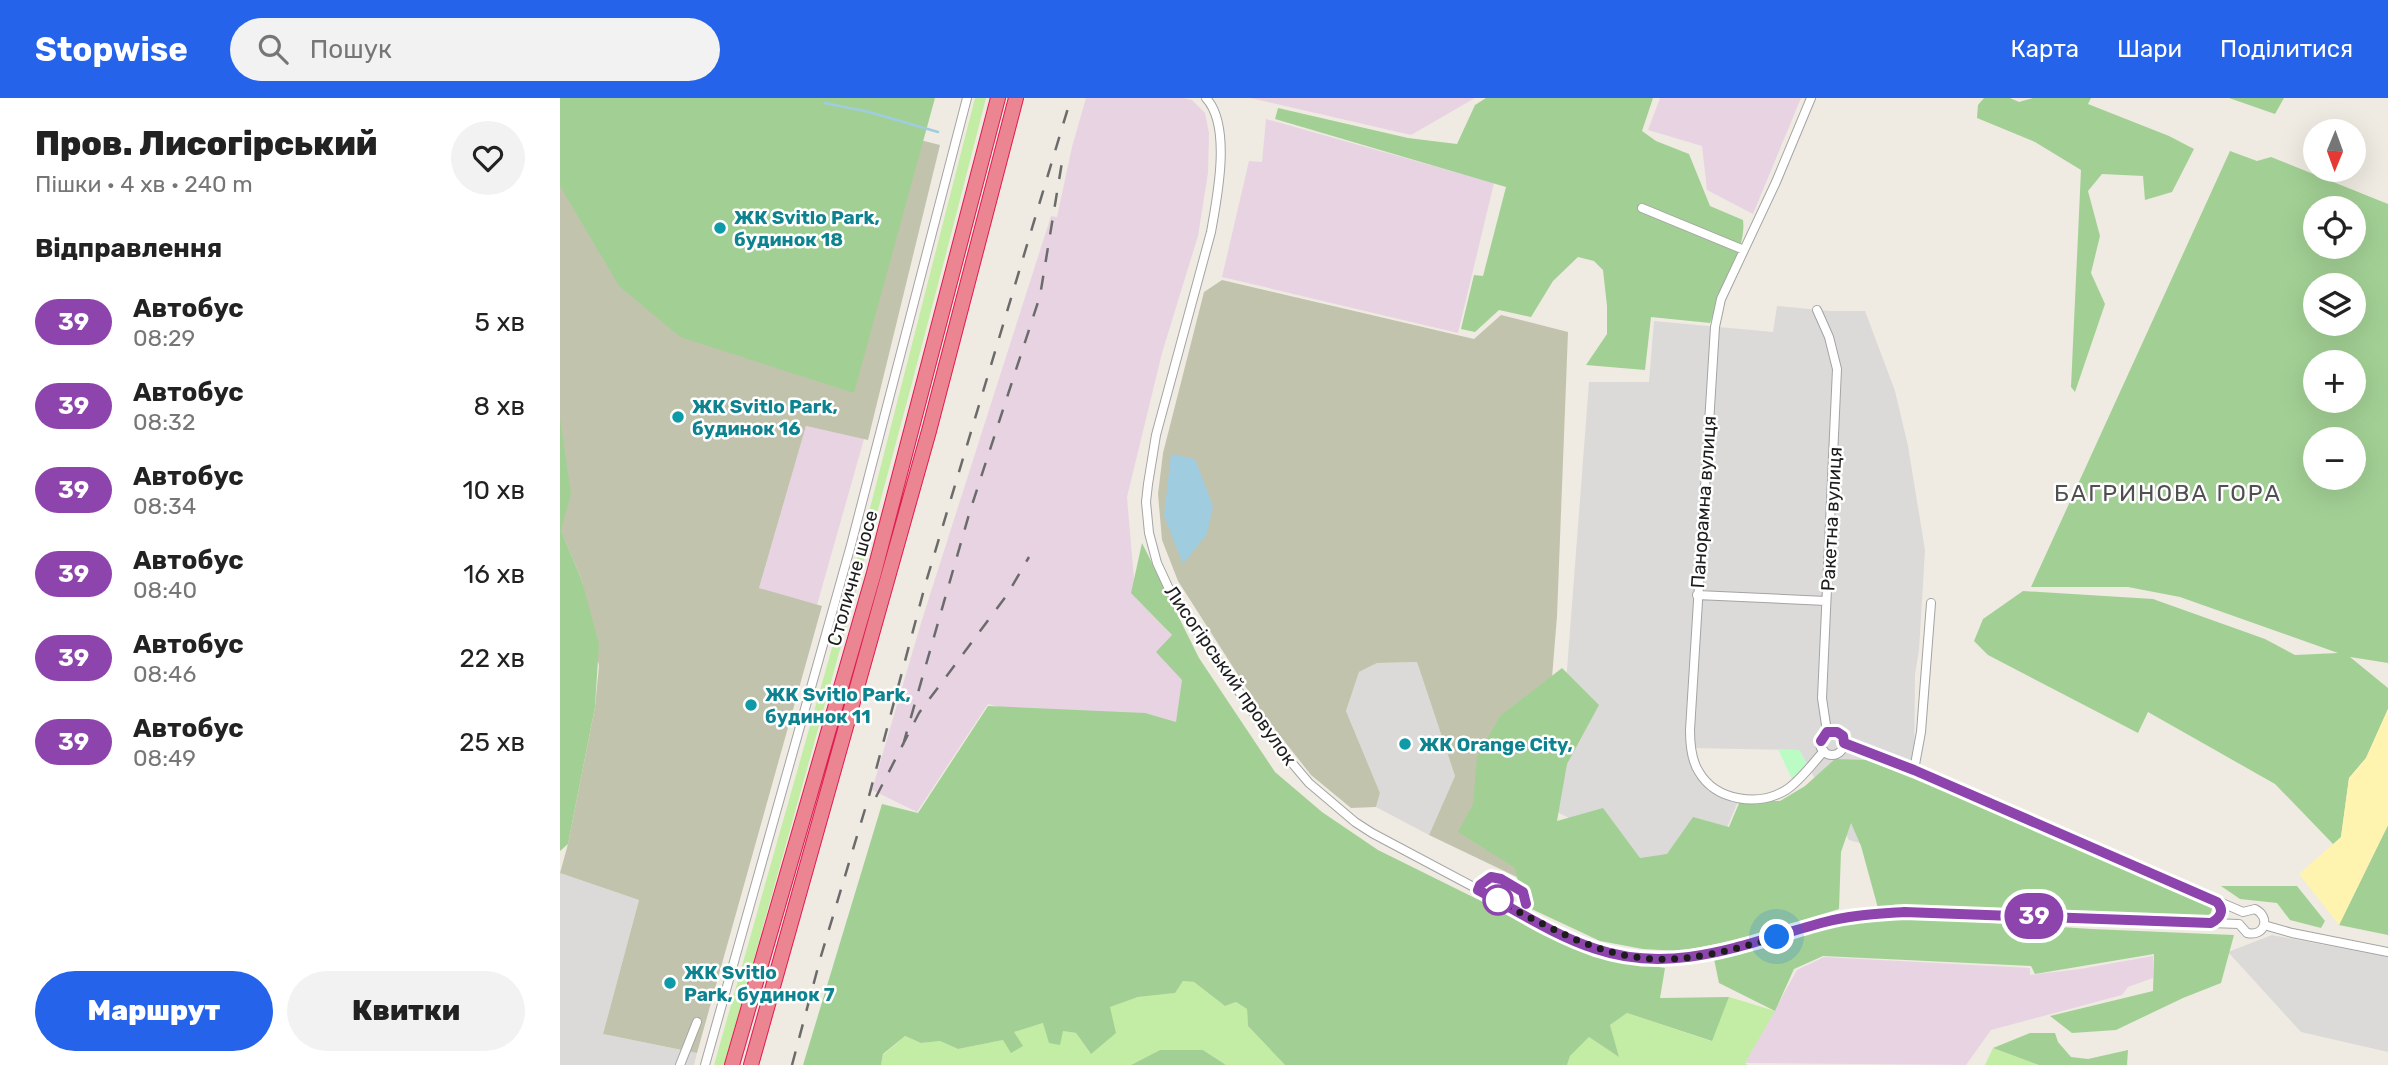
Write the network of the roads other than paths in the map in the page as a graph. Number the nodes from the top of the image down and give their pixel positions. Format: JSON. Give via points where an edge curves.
{"nodes":[{"id":1,"x":967,"y":98,"type":"edge"},
{"id":2,"x":998,"y":98,"type":"edge"},
{"id":3,"x":1016,"y":98,"type":"edge"},
{"id":4,"x":1206,"y":98,"type":"edge"},
{"id":5,"x":1811,"y":98,"type":"edge"},
{"id":6,"x":1642,"y":208,"type":"dead end"},
{"id":7,"x":1744,"y":250,"type":"junction"},
{"id":8,"x":1817,"y":310,"type":"dead end"},
{"id":9,"x":1697,"y":595,"type":"junction"},
{"id":10,"x":1826,"y":601,"type":"junction"},
{"id":11,"x":1931,"y":604,"type":"dead end"},
{"id":12,"x":1827,"y":732,"type":"junction"},
{"id":13,"x":1844,"y":743,"type":"junction"},
{"id":14,"x":1824,"y":751,"type":"junction"},
{"id":15,"x":1914,"y":770,"type":"junction"},
{"id":16,"x":2217,"y":902,"type":"junction"},
{"id":17,"x":2243,"y":912,"type":"junction"},
{"id":18,"x":2211,"y":923,"type":"junction"},
{"id":19,"x":2239,"y":924,"type":"junction"},
{"id":20,"x":2264,"y":925,"type":"junction"},
{"id":21,"x":2388,"y":952,"type":"edge"},
{"id":22,"x":697,"y":1022,"type":"dead end"},
{"id":23,"x":680,"y":1065,"type":"edge"},
{"id":24,"x":705,"y":1065,"type":"edge"},
{"id":25,"x":732,"y":1065,"type":"edge"},
{"id":26,"x":751,"y":1065,"type":"edge"}],
"edges":[{"from":1,"to":24,"type":"street","name":"Столичне шосе","via":[[851,545]]},
{"from":2,"to":25,"type":"highway","name":"Столичне шосе","via":[[874,573]]},
{"from":3,"to":26,"type":"highway","name":"Столичне шосе","via":[[929,431]]},
{"from":4,"to":18,"type":"street","name":"Лисогірський провулок","via":[[1220,131],[1216,204],[1156,435],[1146,502],[1149,533],[1157,563],[1178,605],[1270,737],[1309,783],[1355,822],[1579,943],[1636,958],[1693,958],[1826,921],[1904,912]]},
{"from":5,"to":7,"type":"street","name":"Панорамна вулиця"},
{"from":6,"to":7,"type":"street"},
{"from":7,"to":9,"type":"street","name":"Панорамна вулиця","via":[[1721,299],[1715,327]]},
{"from":8,"to":10,"type":"street","name":"Ракетна вулиця","via":[[1837,369]]},
{"from":9,"to":10,"type":"street"},
{"from":9,"to":14,"type":"street","name":"Панорамна вулиця","via":[[1689,730],[1699,773],[1739,799],[1768,799],[1788,789]]},
{"from":10,"to":12,"type":"street","name":"Ракетна вулиця","via":[[1822,698]]},
{"from":11,"to":15,"type":"street"},
{"from":12,"to":13,"type":"street","via":[[1840,734]]},
{"from":12,"to":14,"type":"street","via":[[1821,741]]},
{"from":13,"to":14,"type":"street","via":[[1836,754]]},
{"from":13,"to":15,"type":"street"},
{"from":15,"to":16,"type":"street"},
{"from":16,"to":17,"type":"street"},
{"from":16,"to":18,"type":"street","via":[[2221,913]]},
{"from":17,"to":19,"type":"street"},
{"from":17,"to":20,"type":"street","via":[[2260,912]]},
{"from":18,"to":19,"type":"street","name":"Лисогірський провулок"},
{"from":19,"to":20,"type":"street","via":[[2253,934]]},
{"from":20,"to":21,"type":"street"},
{"from":22,"to":23,"type":"street"}]}
